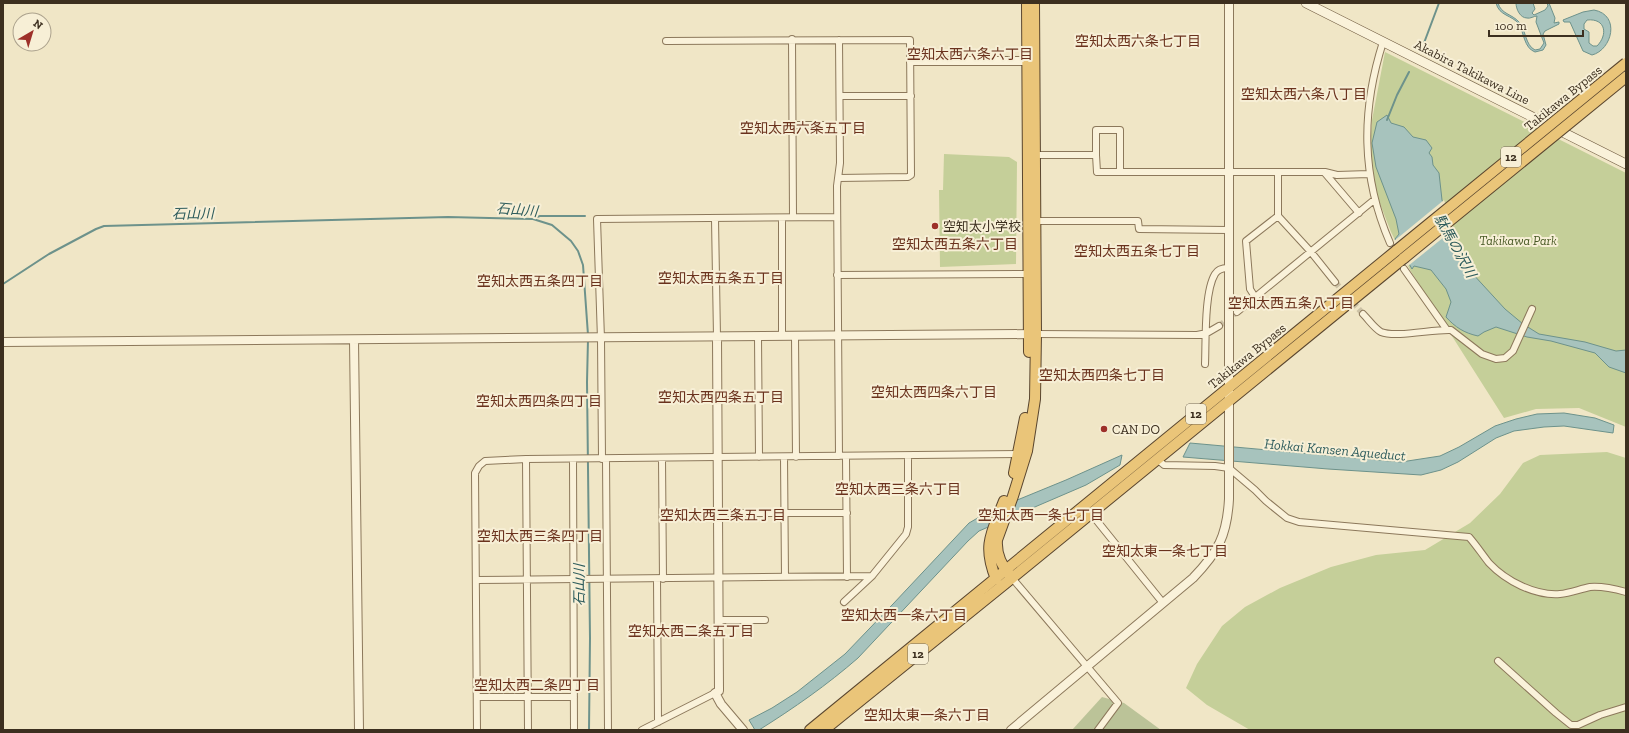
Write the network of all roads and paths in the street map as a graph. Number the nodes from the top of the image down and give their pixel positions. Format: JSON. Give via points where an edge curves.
{"nodes":[{"id":1,"x":1027,"y":3,"type":"edge"},
{"id":2,"x":1034,"y":3,"type":"edge"},
{"id":3,"x":1229,"y":3,"type":"edge"},
{"id":4,"x":1306,"y":3,"type":"edge"},
{"id":5,"x":666,"y":40,"type":"dead end"},
{"id":6,"x":792,"y":40,"type":"junction"},
{"id":7,"x":839,"y":40,"type":"junction"},
{"id":8,"x":1384,"y":42,"type":"junction"},
{"id":9,"x":911,"y":61,"type":"junction"},
{"id":10,"x":1027,"y":61,"type":"junction"},
{"id":11,"x":1626,"y":63,"type":"edge"},
{"id":12,"x":1626,"y":77,"type":"edge"},
{"id":13,"x":840,"y":96,"type":"junction"},
{"id":14,"x":911,"y":96,"type":"junction"},
{"id":15,"x":793,"y":125,"type":"junction"},
{"id":16,"x":840,"y":125,"type":"junction"},
{"id":17,"x":1035,"y":155,"type":"junction"},
{"id":18,"x":1096,"y":155,"type":"junction"},
{"id":19,"x":1626,"y":164,"type":"edge"},
{"id":20,"x":1120,"y":172,"type":"junction"},
{"id":21,"x":1228,"y":172,"type":"junction"},
{"id":22,"x":1278,"y":172,"type":"junction"},
{"id":23,"x":1324,"y":172,"type":"junction"},
{"id":24,"x":1369,"y":174,"type":"junction"},
{"id":25,"x":838,"y":178,"type":"junction"},
{"id":26,"x":1374,"y":200,"type":"junction"},
{"id":27,"x":1359,"y":213,"type":"junction"},
{"id":28,"x":1278,"y":216,"type":"junction"},
{"id":29,"x":793,"y":217,"type":"junction"},
{"id":30,"x":836,"y":217,"type":"junction"},
{"id":31,"x":715,"y":219,"type":"junction"},
{"id":32,"x":782,"y":219,"type":"junction"},
{"id":33,"x":1035,"y":221,"type":"junction"},
{"id":34,"x":1228,"y":230,"type":"junction"},
{"id":35,"x":1397,"y":250,"type":"junction"},
{"id":36,"x":1311,"y":252,"type":"junction"},
{"id":37,"x":1228,"y":268,"type":"junction"},
{"id":38,"x":1404,"y":269,"type":"dead end"},
{"id":39,"x":1028,"y":274,"type":"junction"},
{"id":40,"x":837,"y":275,"type":"junction"},
{"id":41,"x":1335,"y":282,"type":"tunnel mouth"},
{"id":42,"x":1255,"y":297,"type":"junction"},
{"id":43,"x":1532,"y":309,"type":"dead end"},
{"id":44,"x":1237,"y":312,"type":"tunnel mouth"},
{"id":45,"x":1363,"y":314,"type":"tunnel mouth"},
{"id":46,"x":1219,"y":326,"type":"tunnel mouth"},
{"id":47,"x":1447,"y":330,"type":"junction"},
{"id":48,"x":1207,"y":333,"type":"junction"},
{"id":49,"x":1033,"y":334,"type":"junction"},
{"id":50,"x":782,"y":336,"type":"junction"},
{"id":51,"x":795,"y":336,"type":"junction"},
{"id":52,"x":837,"y":336,"type":"junction"},
{"id":53,"x":717,"y":337,"type":"junction"},
{"id":54,"x":758,"y":337,"type":"junction"},
{"id":55,"x":598,"y":339,"type":"junction"},
{"id":56,"x":354,"y":340,"type":"junction"},
{"id":57,"x":3,"y":342,"type":"edge"},
{"id":58,"x":1206,"y":364,"type":"dead end"},
{"id":59,"x":1229,"y":388,"type":"junction"},
{"id":60,"x":1229,"y":400,"type":"junction"},
{"id":61,"x":1019,"y":454,"type":"junction"},
{"id":62,"x":839,"y":456,"type":"junction"},
{"id":63,"x":908,"y":456,"type":"junction"},
{"id":64,"x":759,"y":457,"type":"junction"},
{"id":65,"x":784,"y":457,"type":"junction"},
{"id":66,"x":796,"y":457,"type":"junction"},
{"id":67,"x":846,"y":457,"type":"junction"},
{"id":68,"x":662,"y":458,"type":"junction"},
{"id":69,"x":717,"y":458,"type":"junction"},
{"id":70,"x":526,"y":459,"type":"junction"},
{"id":71,"x":573,"y":459,"type":"junction"},
{"id":72,"x":604,"y":459,"type":"junction"},
{"id":73,"x":1156,"y":459,"type":"junction"},
{"id":74,"x":1229,"y":465,"type":"junction"},
{"id":75,"x":1009,"y":497,"type":"junction"},
{"id":76,"x":1085,"y":505,"type":"junction"},
{"id":77,"x":718,"y":513,"type":"junction"},
{"id":78,"x":784,"y":513,"type":"junction"},
{"id":79,"x":847,"y":513,"type":"junction"},
{"id":80,"x":1091,"y":514,"type":"junction"},
{"id":81,"x":996,"y":532,"type":"junction"},
{"id":82,"x":1009,"y":574,"type":"junction"},
{"id":83,"x":872,"y":576,"type":"junction"},
{"id":84,"x":785,"y":577,"type":"junction"},
{"id":85,"x":847,"y":577,"type":"junction"},
{"id":86,"x":719,"y":578,"type":"junction"},
{"id":87,"x":606,"y":579,"type":"junction"},
{"id":88,"x":660,"y":579,"type":"junction"},
{"id":89,"x":996,"y":579,"type":"junction"},
{"id":90,"x":476,"y":580,"type":"junction"},
{"id":91,"x":527,"y":580,"type":"junction"},
{"id":92,"x":574,"y":580,"type":"junction"},
{"id":93,"x":1626,"y":592,"type":"edge"},
{"id":94,"x":844,"y":602,"type":"dead end"},
{"id":95,"x":1163,"y":603,"type":"junction"},
{"id":96,"x":719,"y":620,"type":"junction"},
{"id":97,"x":765,"y":620,"type":"dead end"},
{"id":98,"x":1498,"y":661,"type":"dead end"},
{"id":99,"x":1087,"y":667,"type":"junction"},
{"id":100,"x":715,"y":693,"type":"junction"},
{"id":101,"x":477,"y":696,"type":"junction"},
{"id":102,"x":528,"y":697,"type":"junction"},
{"id":103,"x":574,"y":697,"type":"junction"},
{"id":104,"x":1626,"y":707,"type":"edge"},
{"id":105,"x":658,"y":722,"type":"junction"},
{"id":106,"x":359,"y":730,"type":"edge"},
{"id":107,"x":477,"y":730,"type":"edge"},
{"id":108,"x":528,"y":730,"type":"edge"},
{"id":109,"x":574,"y":730,"type":"edge"},
{"id":110,"x":608,"y":730,"type":"edge"},
{"id":111,"x":642,"y":730,"type":"edge"},
{"id":112,"x":743,"y":730,"type":"edge"},
{"id":113,"x":810,"y":730,"type":"edge"},
{"id":114,"x":824,"y":730,"type":"edge"},
{"id":115,"x":1011,"y":730,"type":"edge"},
{"id":116,"x":1098,"y":730,"type":"edge"}],
"edges":[{"from":1,"to":10,"type":"highway"},
{"from":2,"to":17,"type":"highway"},
{"from":3,"to":21,"type":"street"},
{"from":4,"to":8,"type":"main road","name":"Akabira Takikawa Line"},
{"from":5,"to":6,"type":"street"},
{"from":6,"to":7,"type":"street"},
{"from":6,"to":15,"type":"street"},
{"from":7,"to":9,"type":"street","via":[[910,40]]},
{"from":7,"to":13,"type":"street"},
{"from":8,"to":19,"type":"main road","name":"Akabira Takikawa Line"},
{"from":8,"to":24,"type":"street","via":[[1368,109]]},
{"from":9,"to":10,"type":"street"},
{"from":9,"to":14,"type":"street"},
{"from":10,"to":39,"type":"highway"},
{"from":11,"to":35,"type":"highway","name":"Takikawa Bypass","number":"12","bridge":true},
{"from":12,"to":35,"type":"highway","name":"Takikawa Bypass","number":"12","bridge":true},
{"from":13,"to":14,"type":"street"},
{"from":13,"to":16,"type":"street"},
{"from":14,"to":25,"type":"street","via":[[911,175]]},
{"from":15,"to":16,"type":"street"},
{"from":15,"to":29,"type":"street"},
{"from":16,"to":25,"type":"street"},
{"from":17,"to":18,"type":"street"},
{"from":17,"to":33,"type":"highway"},
{"from":18,"to":20,"type":"street","via":[[1097,172]]},
{"from":18,"to":20,"type":"street","via":[[1096,130],[1120,130]]},
{"from":20,"to":21,"type":"street"},
{"from":21,"to":22,"type":"street"},
{"from":21,"to":34,"type":"street"},
{"from":22,"to":23,"type":"street"},
{"from":22,"to":28,"type":"street"},
{"from":23,"to":24,"type":"street","via":[[1337,175]]},
{"from":23,"to":27,"type":"street"},
{"from":24,"to":26,"type":"street"},
{"from":25,"to":30,"type":"street"},
{"from":26,"to":27,"type":"street"},
{"from":26,"to":35,"type":"street"},
{"from":27,"to":36,"type":"street"},
{"from":28,"to":36,"type":"street"},
{"from":28,"to":42,"type":"street","via":[[1246,241],[1250,288]]},
{"from":29,"to":30,"type":"street"},
{"from":29,"to":32,"type":"street"},
{"from":30,"to":40,"type":"street"},
{"from":31,"to":32,"type":"street"},
{"from":31,"to":53,"type":"street"},
{"from":31,"to":55,"type":"street","via":[[597,219]]},
{"from":32,"to":50,"type":"street"},
{"from":33,"to":34,"type":"street","via":[[1138,221],[1139,229]]},
{"from":33,"to":49,"type":"highway"},
{"from":34,"to":37,"type":"street"},
{"from":35,"to":59,"type":"highway","name":"Takikawa Bypass","number":"12"},
{"from":35,"to":60,"type":"highway","name":"Takikawa Bypass","number":"12"},
{"from":36,"to":41,"type":"street"},
{"from":36,"to":42,"type":"street"},
{"from":37,"to":48,"type":"street","via":[[1216,273],[1212,281],[1207,304]]},
{"from":37,"to":59,"type":"street"},
{"from":38,"to":47,"type":"street"},
{"from":39,"to":40,"type":"street"},
{"from":39,"to":49,"type":"highway"},
{"from":40,"to":52,"type":"street"},
{"from":42,"to":44,"type":"street"},
{"from":43,"to":47,"type":"street","via":[[1513,351],[1505,358],[1496,359],[1482,354],[1455,333]]},
{"from":45,"to":47,"type":"street","via":[[1382,332],[1394,334]]},
{"from":46,"to":48,"type":"street"},
{"from":48,"to":49,"type":"street"},
{"from":48,"to":58,"type":"street"},
{"from":49,"to":52,"type":"street"},
{"from":49,"to":61,"type":"highway","via":[[1028,400]]},
{"from":49,"to":75,"type":"highway","via":[[1035,399],[1027,451]]},
{"from":50,"to":51,"type":"street"},
{"from":50,"to":54,"type":"street"},
{"from":51,"to":52,"type":"street"},
{"from":51,"to":66,"type":"street"},
{"from":52,"to":62,"type":"street"},
{"from":53,"to":54,"type":"street"},
{"from":53,"to":55,"type":"street"},
{"from":53,"to":69,"type":"street"},
{"from":54,"to":64,"type":"street"},
{"from":55,"to":56,"type":"street"},
{"from":55,"to":72,"type":"street"},
{"from":56,"to":57,"type":"street"},
{"from":56,"to":106,"type":"street"},
{"from":59,"to":60,"type":"street"},
{"from":59,"to":76,"type":"highway","name":"Takikawa Bypass","number":"12"},
{"from":60,"to":73,"type":"highway","name":"Takikawa Bypass","number":"12"},
{"from":60,"to":74,"type":"street"},
{"from":61,"to":63,"type":"street"},
{"from":61,"to":75,"type":"highway"},
{"from":62,"to":66,"type":"street"},
{"from":62,"to":67,"type":"street"},
{"from":63,"to":67,"type":"street"},
{"from":63,"to":83,"type":"street","via":[[906,534]]},
{"from":64,"to":65,"type":"street"},
{"from":64,"to":69,"type":"street"},
{"from":65,"to":66,"type":"street"},
{"from":65,"to":78,"type":"street"},
{"from":67,"to":79,"type":"street"},
{"from":68,"to":69,"type":"street"},
{"from":68,"to":72,"type":"street"},
{"from":68,"to":88,"type":"street"},
{"from":69,"to":77,"type":"street"},
{"from":70,"to":71,"type":"street"},
{"from":70,"to":90,"type":"street","via":[[485,461],[475,473]]},
{"from":70,"to":91,"type":"street"},
{"from":71,"to":72,"type":"street"},
{"from":71,"to":92,"type":"street"},
{"from":72,"to":87,"type":"street"},
{"from":73,"to":74,"type":"street","via":[[1164,465]]},
{"from":73,"to":80,"type":"highway","name":"Takikawa Bypass","number":"12"},
{"from":74,"to":93,"type":"street","via":[[1266,501],[1287,518],[1299,522],[1469,537],[1490,564],[1525,588],[1560,594],[1591,587]]},
{"from":74,"to":95,"type":"street","via":[[1228,518],[1219,546],[1208,563]]},
{"from":75,"to":81,"type":"highway"},
{"from":76,"to":80,"type":"street"},
{"from":76,"to":82,"type":"highway","name":"Takikawa Bypass","number":"12"},
{"from":77,"to":78,"type":"street"},
{"from":77,"to":86,"type":"street"},
{"from":78,"to":79,"type":"street"},
{"from":78,"to":84,"type":"street"},
{"from":79,"to":85,"type":"street"},
{"from":80,"to":82,"type":"highway","name":"Takikawa Bypass","number":"12"},
{"from":80,"to":95,"type":"street"},
{"from":81,"to":82,"type":"highway","via":[[996,547],[1000,560]]},
{"from":81,"to":89,"type":"highway","via":[[989,540],[988,552]]},
{"from":82,"to":89,"type":"highway"},
{"from":82,"to":99,"type":"street"},
{"from":82,"to":114,"type":"highway","number":"12"},
{"from":83,"to":85,"type":"street"},
{"from":83,"to":94,"type":"street"},
{"from":84,"to":85,"type":"street"},
{"from":84,"to":86,"type":"street"},
{"from":86,"to":88,"type":"street"},
{"from":86,"to":96,"type":"street"},
{"from":87,"to":88,"type":"street"},
{"from":87,"to":92,"type":"street"},
{"from":87,"to":110,"type":"street"},
{"from":88,"to":105,"type":"street"},
{"from":89,"to":113,"type":"highway","number":"12"},
{"from":90,"to":91,"type":"street"},
{"from":90,"to":101,"type":"street"},
{"from":91,"to":92,"type":"street"},
{"from":91,"to":102,"type":"street"},
{"from":92,"to":103,"type":"street"},
{"from":95,"to":99,"type":"street"},
{"from":96,"to":97,"type":"street"},
{"from":96,"to":100,"type":"street","via":[[719,691]]},
{"from":98,"to":104,"type":"street","via":[[1572,725]]},
{"from":99,"to":115,"type":"street"},
{"from":99,"to":116,"type":"street","via":[[1118,703]]},
{"from":100,"to":105,"type":"street"},
{"from":100,"to":112,"type":"street"},
{"from":101,"to":102,"type":"street"},
{"from":101,"to":107,"type":"street"},
{"from":102,"to":103,"type":"street"},
{"from":102,"to":108,"type":"street"},
{"from":103,"to":109,"type":"street"},
{"from":105,"to":111,"type":"street"}]}
